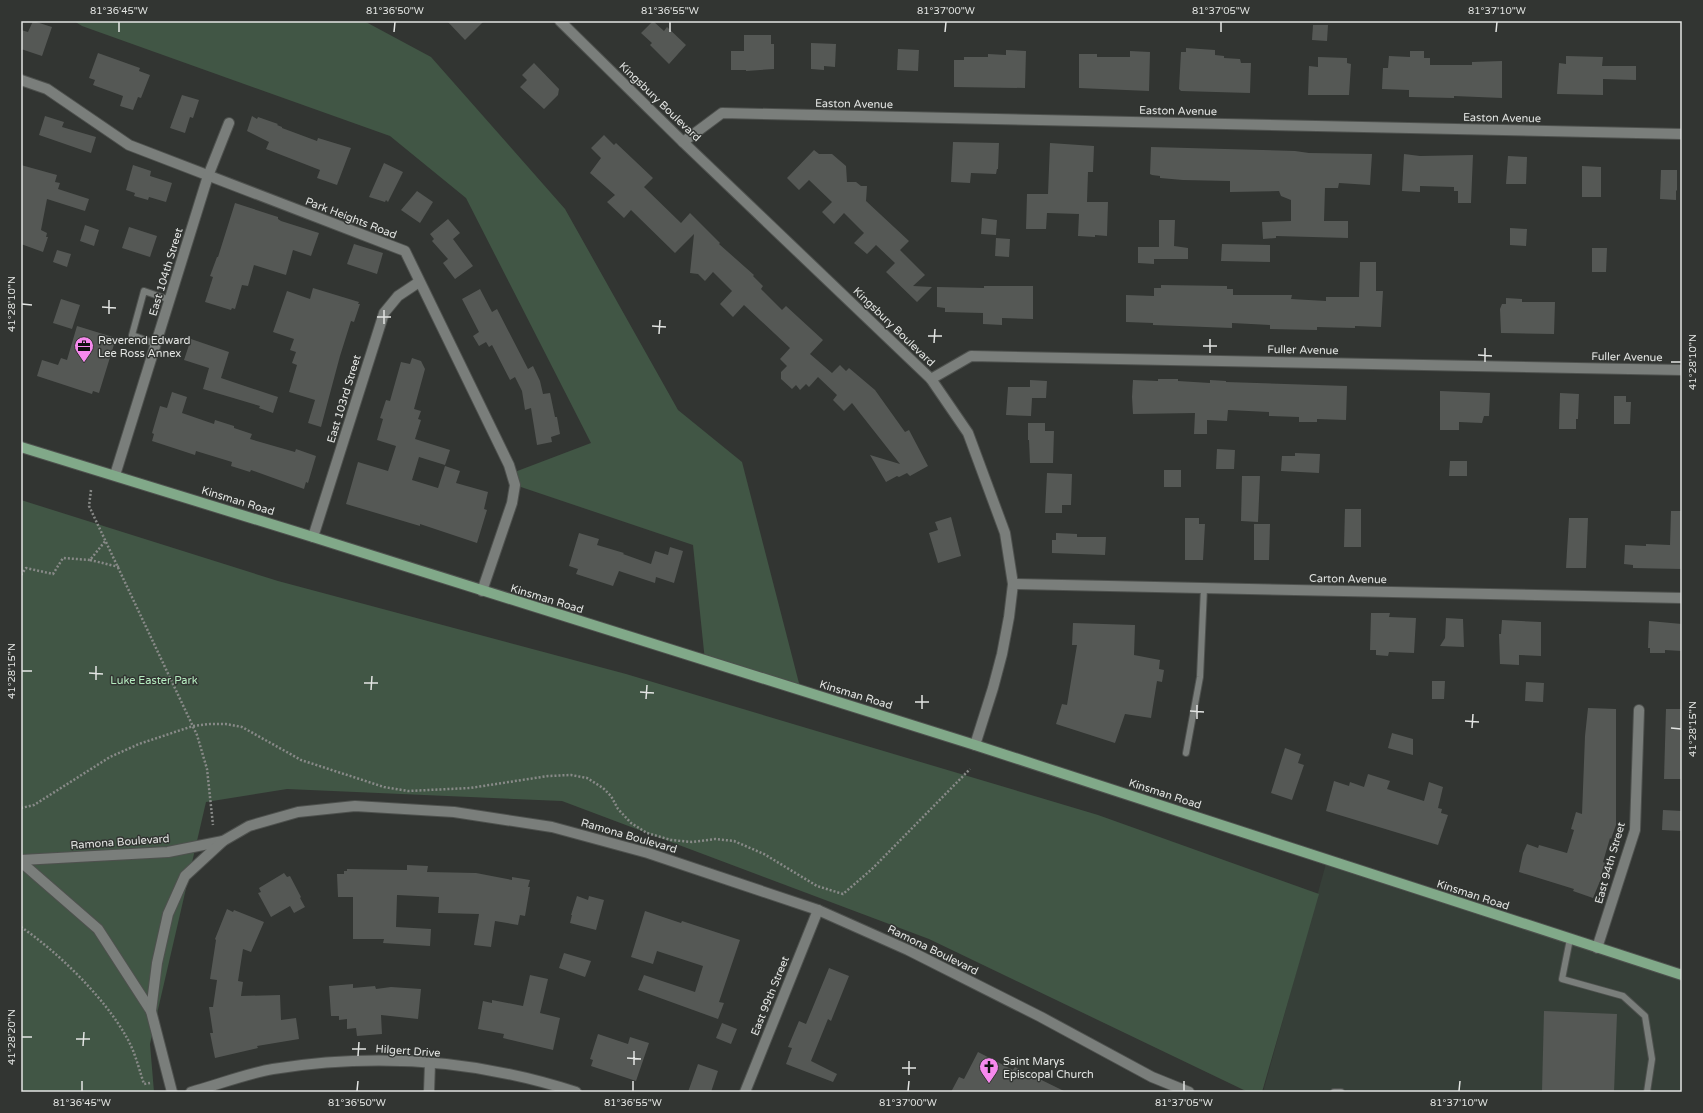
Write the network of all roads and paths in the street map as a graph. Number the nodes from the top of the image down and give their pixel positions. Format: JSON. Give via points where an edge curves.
{"nodes":[{"id":1,"x":560,"y":21,"type":"edge"},
{"id":2,"x":21,"y":80,"type":"edge"},
{"id":3,"x":229,"y":123,"type":"dead end"},
{"id":4,"x":1682,"y":134,"type":"edge"},
{"id":5,"x":683,"y":142,"type":"junction"},
{"id":6,"x":208,"y":176,"type":"junction"},
{"id":7,"x":419,"y":282,"type":"junction"},
{"id":8,"x":170,"y":300,"type":"junction"},
{"id":9,"x":156,"y":344,"type":"junction"},
{"id":10,"x":1682,"y":370,"type":"edge"},
{"id":11,"x":931,"y":379,"type":"junction"},
{"id":12,"x":21,"y":447,"type":"edge"},
{"id":13,"x":115,"y":475,"type":"junction"},
{"id":14,"x":90,"y":490,"type":"dead end"},
{"id":15,"x":314,"y":537,"type":"junction"},
{"id":16,"x":106,"y":540,"type":"junction"},
{"id":17,"x":90,"y":560,"type":"junction"},
{"id":18,"x":119,"y":567,"type":"junction"},
{"id":19,"x":21,"y":575,"type":"edge"},
{"id":20,"x":1013,"y":584,"type":"junction"},
{"id":21,"x":1204,"y":588,"type":"junction"},
{"id":22,"x":482,"y":591,"type":"junction"},
{"id":23,"x":1682,"y":598,"type":"edge"},
{"id":24,"x":1639,"y":710,"type":"dead end"},
{"id":25,"x":193,"y":726,"type":"junction"},
{"id":26,"x":975,"y":745,"type":"junction"},
{"id":27,"x":1186,"y":753,"type":"dead end"},
{"id":28,"x":970,"y":769,"type":"dead end"},
{"id":29,"x":21,"y":808,"type":"edge"},
{"id":30,"x":213,"y":825,"type":"dead end"},
{"id":31,"x":223,"y":841,"type":"junction"},
{"id":32,"x":21,"y":861,"type":"edge"},
{"id":33,"x":818,"y":910,"type":"junction"},
{"id":34,"x":21,"y":927,"type":"edge"},
{"id":35,"x":1570,"y":939,"type":"junction"},
{"id":36,"x":1597,"y":948,"type":"junction"},
{"id":37,"x":1682,"y":975,"type":"edge"},
{"id":38,"x":151,"y":1011,"type":"junction"},
{"id":39,"x":430,"y":1063,"type":"junction"},
{"id":40,"x":150,"y":1083,"type":"dead end"},
{"id":41,"x":172,"y":1092,"type":"edge"},
{"id":42,"x":191,"y":1092,"type":"edge"},
{"id":43,"x":429,"y":1092,"type":"edge"},
{"id":44,"x":576,"y":1092,"type":"edge"},
{"id":45,"x":745,"y":1092,"type":"edge"},
{"id":46,"x":1189,"y":1092,"type":"edge"},
{"id":47,"x":1334,"y":1092,"type":"edge"},
{"id":48,"x":1341,"y":1092,"type":"edge"},
{"id":49,"x":1647,"y":1092,"type":"edge"}],
"edges":[{"from":1,"to":5,"type":"street","name":"Kingsbury Boulevard"},
{"from":2,"to":6,"type":"street","name":"Park Heights Road","via":[[47,89],[129,145]]},
{"from":3,"to":6,"type":"street","name":"East 104th Street"},
{"from":4,"to":5,"type":"street","name":"Easton Avenue","via":[[722,113]]},
{"from":5,"to":11,"type":"street","name":"Kingsbury Boulevard"},
{"from":6,"to":7,"type":"street","name":"Park Heights Road","via":[[405,251]]},
{"from":6,"to":8,"type":"street","name":"East 104th Street"},
{"from":7,"to":15,"type":"street","name":"East 103rd Street","via":[[398,296],[384,313]]},
{"from":7,"to":22,"type":"street","name":"Park Heights Road","via":[[509,466],[515,485],[512,502]]},
{"from":8,"to":9,"type":"street","name":"East 104th Street"},
{"from":8,"to":9,"type":"lane","via":[[144,291],[132,335]]},
{"from":9,"to":13,"type":"street","name":"East 104th Street"},
{"from":10,"to":11,"type":"street","name":"Fuller Avenue","via":[[971,356]]},
{"from":11,"to":20,"type":"street","name":"Kingsbury Boulevard","via":[[968,433],[1005,533]]},
{"from":12,"to":13,"type":"main road","name":"Kinsman Road"},
{"from":13,"to":15,"type":"main road","name":"Kinsman Road"},
{"from":14,"to":16,"type":"path","via":[[89,506]]},
{"from":15,"to":22,"type":"main road","name":"Kinsman Road"},
{"from":16,"to":17,"type":"path"},
{"from":16,"to":18,"type":"path"},
{"from":17,"to":18,"type":"path"},
{"from":17,"to":19,"type":"path","via":[[63,558],[54,574],[26,568]]},
{"from":18,"to":25,"type":"path"},
{"from":20,"to":21,"type":"street","name":"Carton Avenue"},
{"from":20,"to":26,"type":"street","name":"Kingsbury Boulevard","via":[[1010,617],[994,688]]},
{"from":21,"to":23,"type":"street","name":"Carton Avenue"},
{"from":21,"to":27,"type":"lane","via":[[1200,677]]},
{"from":22,"to":26,"type":"main road","name":"Kinsman Road"},
{"from":24,"to":36,"type":"street","name":"East 94th Street","via":[[1635,830]]},
{"from":25,"to":28,"type":"path","via":[[226,724],[242,727],[300,760],[384,787],[408,791],[470,788],[548,776],[571,775],[587,778],[611,796],[631,823],[647,833],[671,840],[692,842],[734,840],[764,854],[817,886],[843,894],[872,869]]},
{"from":25,"to":29,"type":"path","via":[[139,744],[110,757],[40,801]]},
{"from":25,"to":30,"type":"path","via":[[207,769]]},
{"from":26,"to":35,"type":"main road","name":"Kinsman Road"},
{"from":31,"to":32,"type":"street","name":"Ramona Boulevard","via":[[168,852]]},
{"from":31,"to":33,"type":"street","name":"Ramona Boulevard","via":[[249,826],[298,812],[355,806],[454,812],[552,826],[648,853]]},
{"from":31,"to":38,"type":"street","via":[[185,876],[168,914],[157,962]]},
{"from":32,"to":38,"type":"street","via":[[98,929]]},
{"from":33,"to":45,"type":"street","name":"East 99th Street"},
{"from":33,"to":46,"type":"street","name":"Ramona Boulevard","via":[[908,950],[1152,1077]]},
{"from":34,"to":40,"type":"path","via":[[58,958],[110,1010],[128,1039],[144,1084]]},
{"from":35,"to":36,"type":"main road","name":"Kinsman Road"},
{"from":35,"to":49,"type":"lane","via":[[1562,979],[1623,996],[1645,1016],[1652,1059]]},
{"from":36,"to":37,"type":"main road","name":"Kinsman Road"},
{"from":38,"to":41,"type":"street"},
{"from":39,"to":42,"type":"street","name":"Hilgert Drive","via":[[350,1061],[272,1069]]},
{"from":39,"to":43,"type":"street"},
{"from":39,"to":44,"type":"street","name":"Hilgert Drive","via":[[487,1069]]},
{"from":47,"to":48,"type":"lane"}]}
